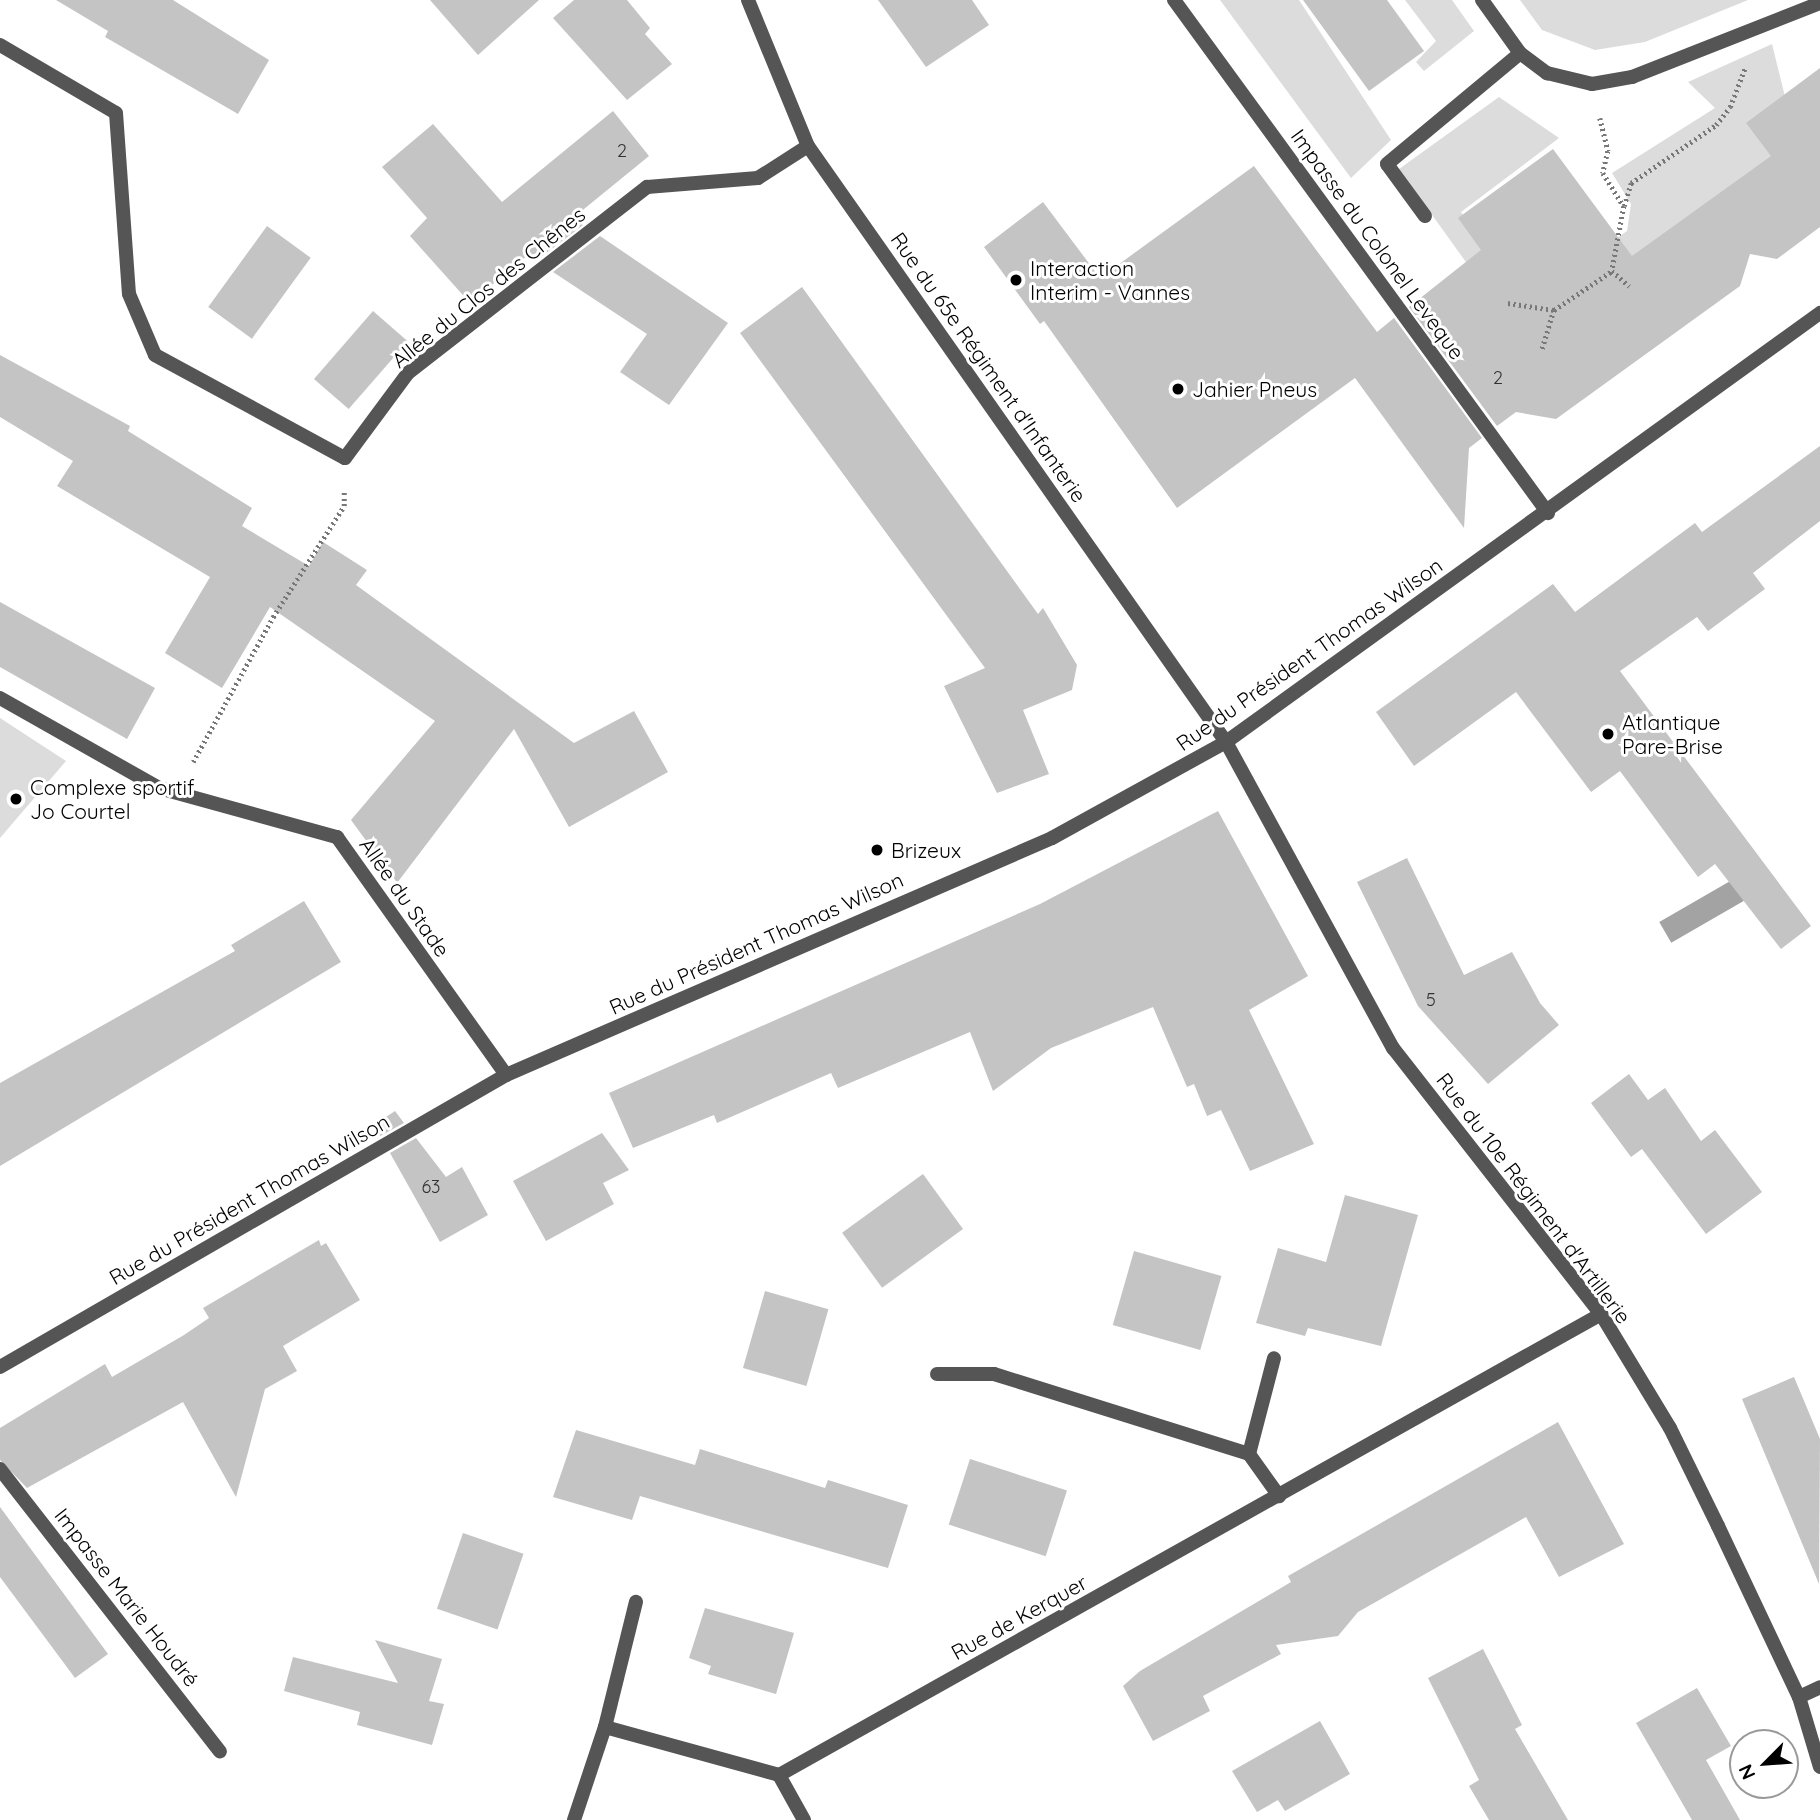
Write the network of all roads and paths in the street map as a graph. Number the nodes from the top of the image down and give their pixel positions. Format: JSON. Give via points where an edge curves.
{"nodes":[{"id":1,"x":748,"y":0,"type":"edge"},
{"id":2,"x":1174,"y":0,"type":"edge"},
{"id":3,"x":1482,"y":0,"type":"edge"},
{"id":4,"x":1820,"y":3,"type":"edge"},
{"id":5,"x":1762,"y":25,"type":"junction"},
{"id":6,"x":0,"y":45,"type":"edge"},
{"id":7,"x":1520,"y":53,"type":"junction"},
{"id":8,"x":1592,"y":84,"type":"junction"},
{"id":9,"x":808,"y":146,"type":"junction"},
{"id":10,"x":1624,"y":206,"type":"junction"},
{"id":11,"x":1424,"y":216,"type":"dead end"},
{"id":12,"x":1612,"y":271,"type":"junction"},
{"id":13,"x":1629,"y":286,"type":"dead end"},
{"id":14,"x":1508,"y":303,"type":"dead end"},
{"id":15,"x":1554,"y":310,"type":"junction"},
{"id":16,"x":1820,"y":313,"type":"edge"},
{"id":17,"x":1542,"y":350,"type":"dead end"},
{"id":18,"x":345,"y":458,"type":"junction"},
{"id":19,"x":1548,"y":513,"type":"junction"},
{"id":20,"x":0,"y":698,"type":"edge"},
{"id":21,"x":1226,"y":742,"type":"junction"},
{"id":22,"x":176,"y":793,"type":"junction"},
{"id":23,"x":506,"y":1075,"type":"junction"},
{"id":24,"x":1601,"y":1314,"type":"junction"},
{"id":25,"x":1274,"y":1358,"type":"dead end"},
{"id":26,"x":0,"y":1367,"type":"edge"},
{"id":27,"x":937,"y":1374,"type":"dead end"},
{"id":28,"x":1249,"y":1454,"type":"junction"},
{"id":29,"x":0,"y":1469,"type":"edge"},
{"id":30,"x":1279,"y":1496,"type":"junction"},
{"id":31,"x":636,"y":1602,"type":"dead end"},
{"id":32,"x":1820,"y":1687,"type":"edge"},
{"id":33,"x":1799,"y":1697,"type":"junction"},
{"id":34,"x":605,"y":1727,"type":"junction"},
{"id":35,"x":220,"y":1752,"type":"dead end"},
{"id":36,"x":1820,"y":1767,"type":"edge"},
{"id":37,"x":779,"y":1775,"type":"junction"},
{"id":38,"x":574,"y":1820,"type":"edge"},
{"id":39,"x":804,"y":1820,"type":"edge"}],
"edges":[{"from":1,"to":9,"type":"street","name":"Rue du 65e Régiment d'Infanterie"},
{"from":2,"to":19,"type":"street","name":"Impasse du Colonel Leveque"},
{"from":3,"to":7,"type":"street"},
{"from":4,"to":5,"type":"street"},
{"from":5,"to":8,"type":"street","via":[[1632,77]]},
{"from":5,"to":10,"type":"path","via":[[1730,107],[1716,125],[1631,183]]},
{"from":6,"to":18,"type":"street","via":[[116,113],[129,294],[155,355]]},
{"from":7,"to":8,"type":"street","via":[[1547,73]]},
{"from":7,"to":11,"type":"street","via":[[1387,164]]},
{"from":8,"to":10,"type":"path","via":[[1608,151],[1603,173]]},
{"from":9,"to":18,"type":"street","name":"Allée du Clos des Chênes","via":[[758,178],[647,187],[408,373]]},
{"from":9,"to":21,"type":"street","name":"Rue du 65e Régiment d'Infanterie"},
{"from":10,"to":12,"type":"path"},
{"from":12,"to":13,"type":"path"},
{"from":12,"to":15,"type":"path"},
{"from":14,"to":15,"type":"path"},
{"from":15,"to":17,"type":"path"},
{"from":16,"to":19,"type":"street","name":"Rue du Président Thomas Wilson"},
{"from":18,"to":22,"type":"path","via":[[344,506],[273,617]]},
{"from":19,"to":21,"type":"street","name":"Rue du Président Thomas Wilson"},
{"from":20,"to":22,"type":"street","name":"Allée du Stade"},
{"from":21,"to":23,"type":"street","name":"Rue du Président Thomas Wilson","via":[[1052,838]]},
{"from":21,"to":24,"type":"street","name":"Rue du 10e Régiment d'Artillerie","via":[[1393,1048]]},
{"from":22,"to":23,"type":"street","name":"Allée du Stade","via":[[337,837]]},
{"from":23,"to":26,"type":"street","name":"Rue du Président Thomas Wilson"},
{"from":24,"to":30,"type":"street","name":"Rue de Kerquer"},
{"from":24,"to":33,"type":"street","name":"Rue du 10e Régiment d'Artillerie","via":[[1670,1428]]},
{"from":25,"to":28,"type":"street"},
{"from":27,"to":28,"type":"street","via":[[994,1374]]},
{"from":28,"to":30,"type":"street"},
{"from":29,"to":35,"type":"street","name":"Impasse Marie Houdré"},
{"from":30,"to":37,"type":"street","name":"Rue de Kerquer"},
{"from":31,"to":34,"type":"street"},
{"from":32,"to":33,"type":"street"},
{"from":33,"to":36,"type":"street","name":"Rue du 10e Régiment d'Artillerie"},
{"from":34,"to":37,"type":"street"},
{"from":34,"to":38,"type":"street"},
{"from":37,"to":39,"type":"street"}]}
